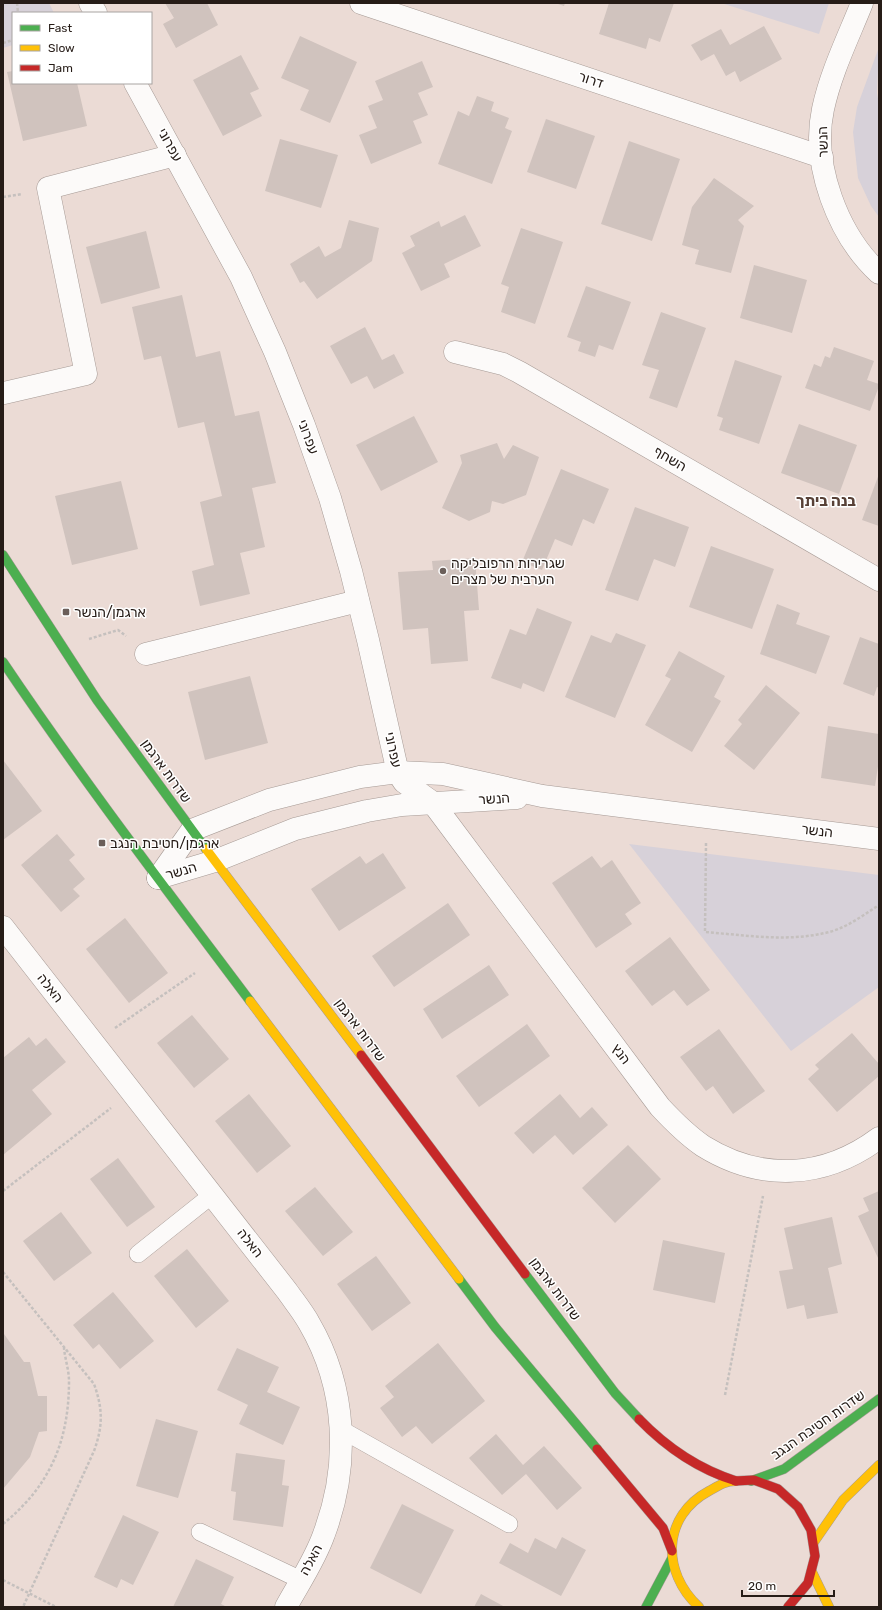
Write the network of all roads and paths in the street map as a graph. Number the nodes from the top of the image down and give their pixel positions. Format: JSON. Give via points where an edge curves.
{"nodes":[{"id":1,"x":90,"y":3,"type":"edge"},
{"id":2,"x":360,"y":3,"type":"edge"},
{"id":3,"x":862,"y":3,"type":"edge"},
{"id":4,"x":95,"y":12,"type":"edge"},
{"id":5,"x":136,"y":84,"type":"edge"},
{"id":6,"x":175,"y":155,"type":"junction"},
{"id":7,"x":822,"y":157,"type":"junction"},
{"id":8,"x":879,"y":273,"type":"edge"},
{"id":9,"x":455,"y":352,"type":"dead end"},
{"id":10,"x":4,"y":393,"type":"dead end"},
{"id":11,"x":3,"y":555,"type":"edge"},
{"id":12,"x":879,"y":580,"type":"edge"},
{"id":13,"x":358,"y":601,"type":"junction"},
{"id":14,"x":61,"y":648,"type":"junction"},
{"id":15,"x":146,"y":654,"type":"joint"},
{"id":16,"x":3,"y":662,"type":"edge"},
{"id":17,"x":398,"y":772,"type":"junction"},
{"id":18,"x":542,"y":796,"type":"junction"},
{"id":19,"x":432,"y":804,"type":"junction"},
{"id":20,"x":706,"y":817,"type":"junction"},
{"id":21,"x":192,"y":830,"type":"junction"},
{"id":22,"x":879,"y":839,"type":"edge"},
{"id":23,"x":215,"y":861,"type":"junction"},
{"id":24,"x":158,"y":878,"type":"junction"},
{"id":25,"x":879,"y":905,"type":"edge"},
{"id":26,"x":3,"y":927,"type":"edge"},
{"id":27,"x":218,"y":958,"type":"junction"},
{"id":28,"x":93,"y":1043,"type":"junction"},
{"id":29,"x":132,"y":1092,"type":"junction"},
{"id":30,"x":879,"y":1138,"type":"edge"},
{"id":31,"x":768,"y":1170,"type":"junction"},
{"id":32,"x":3,"y":1191,"type":"edge"},
{"id":33,"x":212,"y":1195,"type":"junction"},
{"id":34,"x":138,"y":1254,"type":"dead end"},
{"id":35,"x":3,"y":1272,"type":"edge"},
{"id":36,"x":64,"y":1347,"type":"junction"},
{"id":37,"x":725,"y":1395,"type":"dead end"},
{"id":38,"x":879,"y":1399,"type":"edge"},
{"id":39,"x":342,"y":1430,"type":"junction"},
{"id":40,"x":879,"y":1465,"type":"edge"},
{"id":41,"x":736,"y":1480,"type":"junction"},
{"id":42,"x":751,"y":1480,"type":"junction"},
{"id":43,"x":3,"y":1524,"type":"edge"},
{"id":44,"x":510,"y":1524,"type":"dead end"},
{"id":45,"x":200,"y":1532,"type":"dead end"},
{"id":46,"x":814,"y":1542,"type":"junction"},
{"id":47,"x":672,"y":1555,"type":"junction"},
{"id":48,"x":812,"y":1572,"type":"junction"},
{"id":49,"x":3,"y":1580,"type":"edge"},
{"id":50,"x":301,"y":1580,"type":"junction"},
{"id":51,"x":28,"y":1593,"type":"junction"},
{"id":52,"x":23,"y":1607,"type":"edge"},
{"id":53,"x":56,"y":1607,"type":"edge"},
{"id":54,"x":286,"y":1607,"type":"edge"},
{"id":55,"x":646,"y":1607,"type":"edge"},
{"id":56,"x":699,"y":1607,"type":"edge"},
{"id":57,"x":788,"y":1607,"type":"edge"},
{"id":58,"x":830,"y":1607,"type":"edge"}],
"edges":[{"from":1,"to":4,"type":"street"},
{"from":2,"to":7,"type":"street","name":"דרור"},
{"from":3,"to":7,"type":"street","name":"הנשר","via":[[830,84],[823,110]]},
{"from":5,"to":6,"type":"street","name":"עפרוני"},
{"from":6,"to":10,"type":"street","via":[[48,188],[86,374]]},
{"from":6,"to":13,"type":"street","name":"עפרוני","via":[[241,277],[275,352],[330,498]]},
{"from":7,"to":8,"type":"street","name":"הנשר","via":[[833,204],[848,235],[869,264]]},
{"from":9,"to":12,"type":"street","name":"השחף","via":[[503,364],[519,372]]},
{"from":11,"to":14,"type":"street","name":"שדרות ארגמן"},
{"from":13,"to":15,"type":"street"},
{"from":13,"to":17,"type":"street","name":"עפרוני"},
{"from":14,"to":15,"type":"path","via":[[118,630]]},
{"from":14,"to":21,"type":"street","name":"שדרות ארגמן"},
{"from":16,"to":24,"type":"street","via":[[52,734]]},
{"from":17,"to":18,"type":"street","name":"הנשר","via":[[443,774]]},
{"from":17,"to":19,"type":"street","name":"עפרוני","via":[[404,782]]},
{"from":17,"to":21,"type":"street","name":"הנשר","via":[[360,777],[269,800]]},
{"from":18,"to":19,"type":"street","name":"הנשר"},
{"from":18,"to":20,"type":"street","name":"הנשר"},
{"from":19,"to":23,"type":"street","name":"הנשר","via":[[402,805],[330,819],[274,837]]},
{"from":19,"to":31,"type":"street","name":"הנץ","via":[[660,1107],[702,1145],[727,1159]]},
{"from":20,"to":22,"type":"street","name":"הנשר"},
{"from":20,"to":25,"type":"path","via":[[705,932],[796,937],[826,933],[855,921]]},
{"from":21,"to":23,"type":"street","name":"שדרות ארגמן"},
{"from":21,"to":24,"type":"street","name":"הנשר"},
{"from":23,"to":24,"type":"street","name":"הנשר"},
{"from":23,"to":41,"type":"street","name":"שדרות ארגמן","via":[[615,1393],[650,1429],[682,1456],[710,1472]]},
{"from":24,"to":27,"type":"street"},
{"from":26,"to":28,"type":"street","name":"האלה"},
{"from":27,"to":28,"type":"path"},
{"from":27,"to":47,"type":"street","via":[[495,1327],[663,1528]]},
{"from":28,"to":29,"type":"street","name":"האלה"},
{"from":29,"to":32,"type":"path"},
{"from":29,"to":33,"type":"street","name":"האלה"},
{"from":30,"to":31,"type":"street","name":"הנץ","via":[[842,1160],[812,1170]]},
{"from":31,"to":37,"type":"path"},
{"from":33,"to":34,"type":"lane"},
{"from":33,"to":39,"type":"street","name":"האלה","via":[[309,1323],[326,1358],[337,1394]]},
{"from":35,"to":36,"type":"path"},
{"from":36,"to":43,"type":"path","via":[[69,1380],[67,1415],[59,1449],[44,1480],[23,1508]]},
{"from":36,"to":51,"type":"path","via":[[94,1384],[101,1402],[101,1425],[94,1451]]},
{"from":38,"to":42,"type":"street","name":"שדרות חטיבת הנגב","via":[[784,1469]]},
{"from":39,"to":44,"type":"lane"},
{"from":39,"to":50,"type":"street","name":"האלה","via":[[341,1466],[335,1502],[324,1535]]},
{"from":40,"to":46,"type":"street","via":[[842,1501]]},
{"from":41,"to":42,"type":"street"},
{"from":41,"to":47,"type":"street","via":[[715,1485],[693,1500],[677,1524]]},
{"from":42,"to":46,"type":"street","via":[[771,1485],[794,1500],[810,1524]]},
{"from":45,"to":50,"type":"lane"},
{"from":46,"to":48,"type":"street"},
{"from":47,"to":55,"type":"street"},
{"from":47,"to":56,"type":"street","via":[[677,1579]]},
{"from":48,"to":57,"type":"street","via":[[803,1591]]},
{"from":48,"to":58,"type":"street"},
{"from":49,"to":51,"type":"path"},
{"from":50,"to":54,"type":"street","name":"האלה"},
{"from":51,"to":52,"type":"path"},
{"from":51,"to":53,"type":"path"}]}
